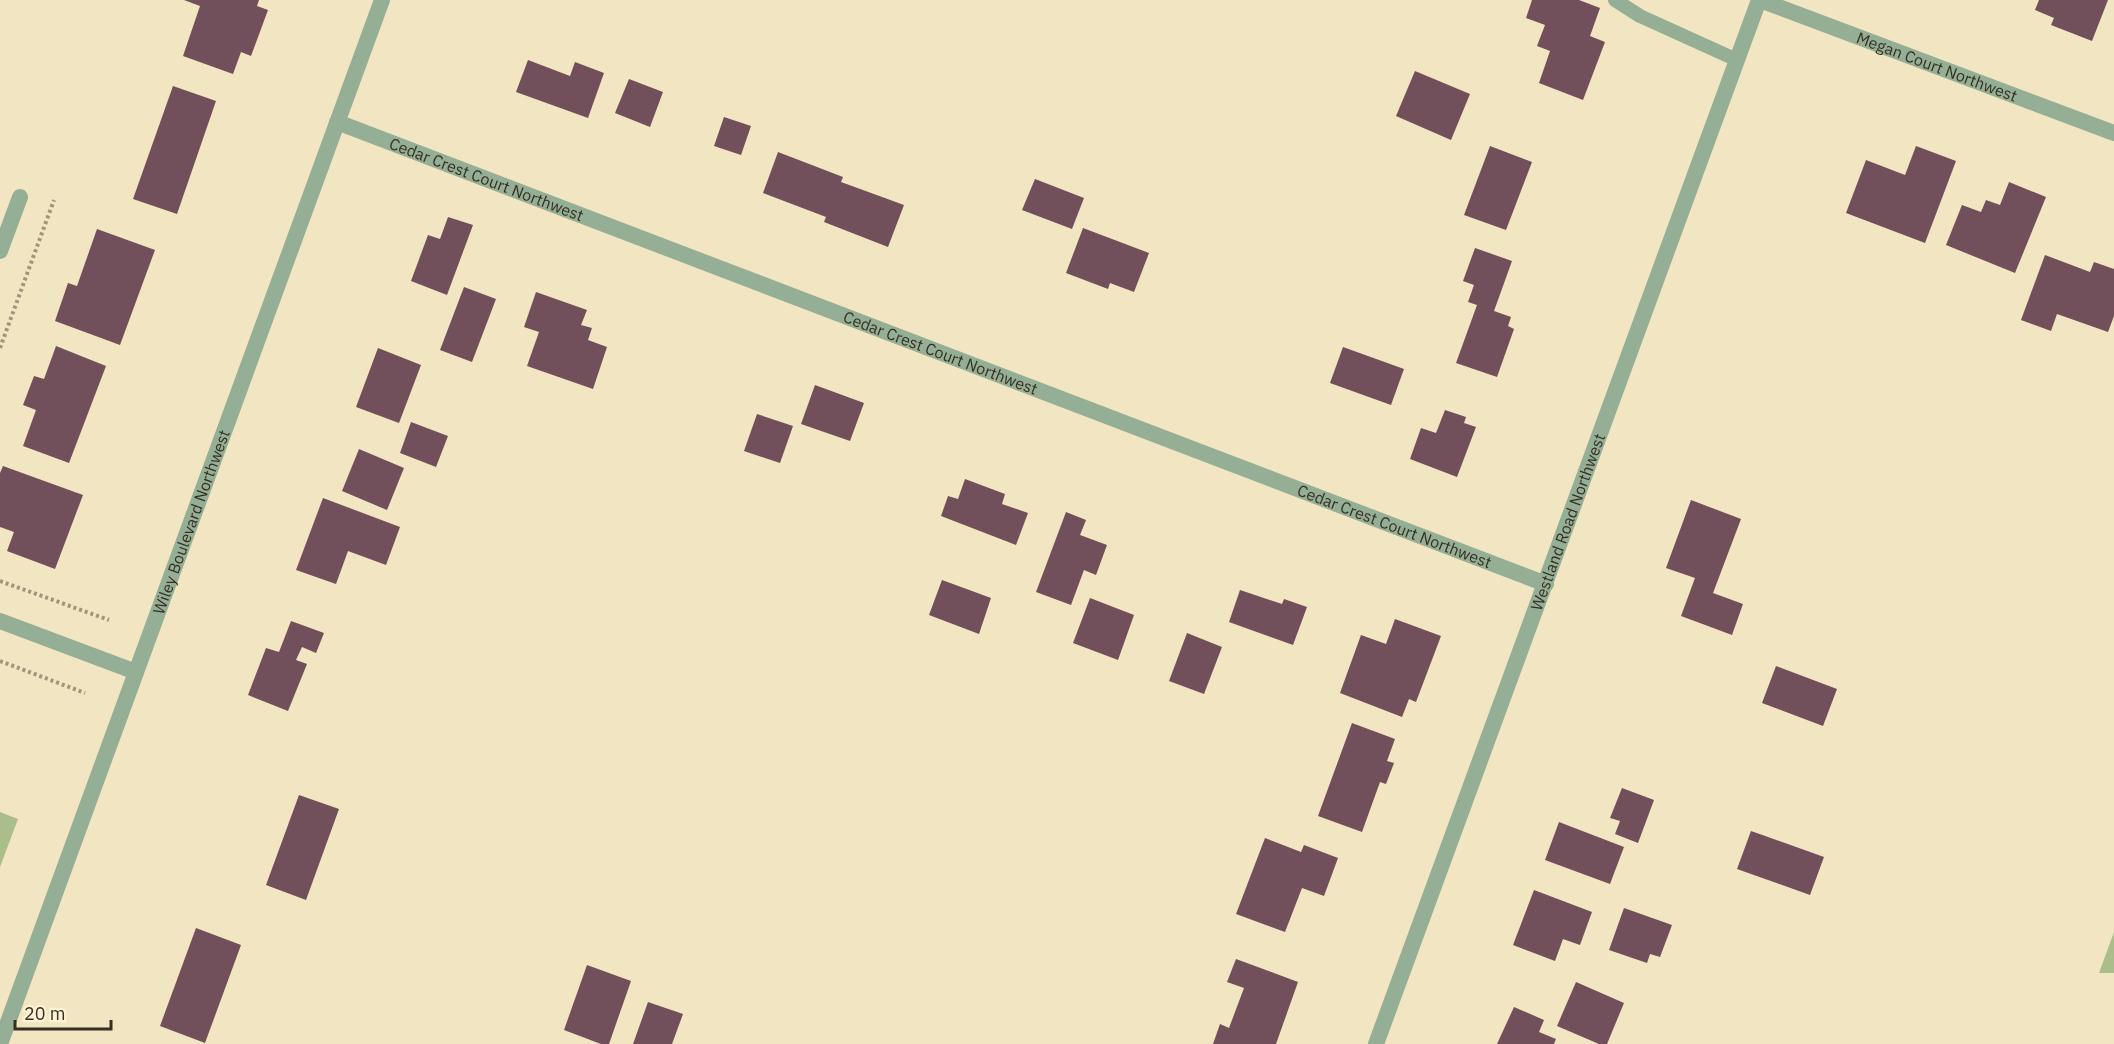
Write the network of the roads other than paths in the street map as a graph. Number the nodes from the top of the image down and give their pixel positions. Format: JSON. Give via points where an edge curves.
{"nodes":[{"id":1,"x":382,"y":0,"type":"edge"},
{"id":2,"x":1615,"y":0,"type":"edge"},
{"id":3,"x":1759,"y":0,"type":"edge"},
{"id":4,"x":1737,"y":60,"type":"junction"},
{"id":5,"x":337,"y":122,"type":"junction"},
{"id":6,"x":2114,"y":133,"type":"edge"},
{"id":7,"x":20,"y":196,"type":"dead end"},
{"id":8,"x":0,"y":251,"type":"edge"},
{"id":9,"x":1546,"y":584,"type":"junction"},
{"id":10,"x":0,"y":621,"type":"edge"},
{"id":11,"x":136,"y":672,"type":"junction"},
{"id":12,"x":0,"y":1044,"type":"edge"},
{"id":13,"x":1376,"y":1044,"type":"edge"}],
"edges":[{"from":1,"to":5,"type":"street","name":"Wiley Boulevard Northwest"},
{"from":2,"to":4,"type":"lane","via":[[1640,16]]},
{"from":3,"to":4,"type":"street","name":"Westland Road Northwest"},
{"from":3,"to":6,"type":"street","name":"Megan Court Northwest"},
{"from":4,"to":9,"type":"street","name":"Westland Road Northwest"},
{"from":5,"to":9,"type":"street","name":"Cedar Crest Court Northwest"},
{"from":5,"to":11,"type":"street","name":"Wiley Boulevard Northwest"},
{"from":7,"to":8,"type":"street"},
{"from":9,"to":13,"type":"street","name":"Westland Road Northwest"},
{"from":10,"to":11,"type":"street"},
{"from":11,"to":12,"type":"street","name":"Wiley Boulevard Northwest"}]}
